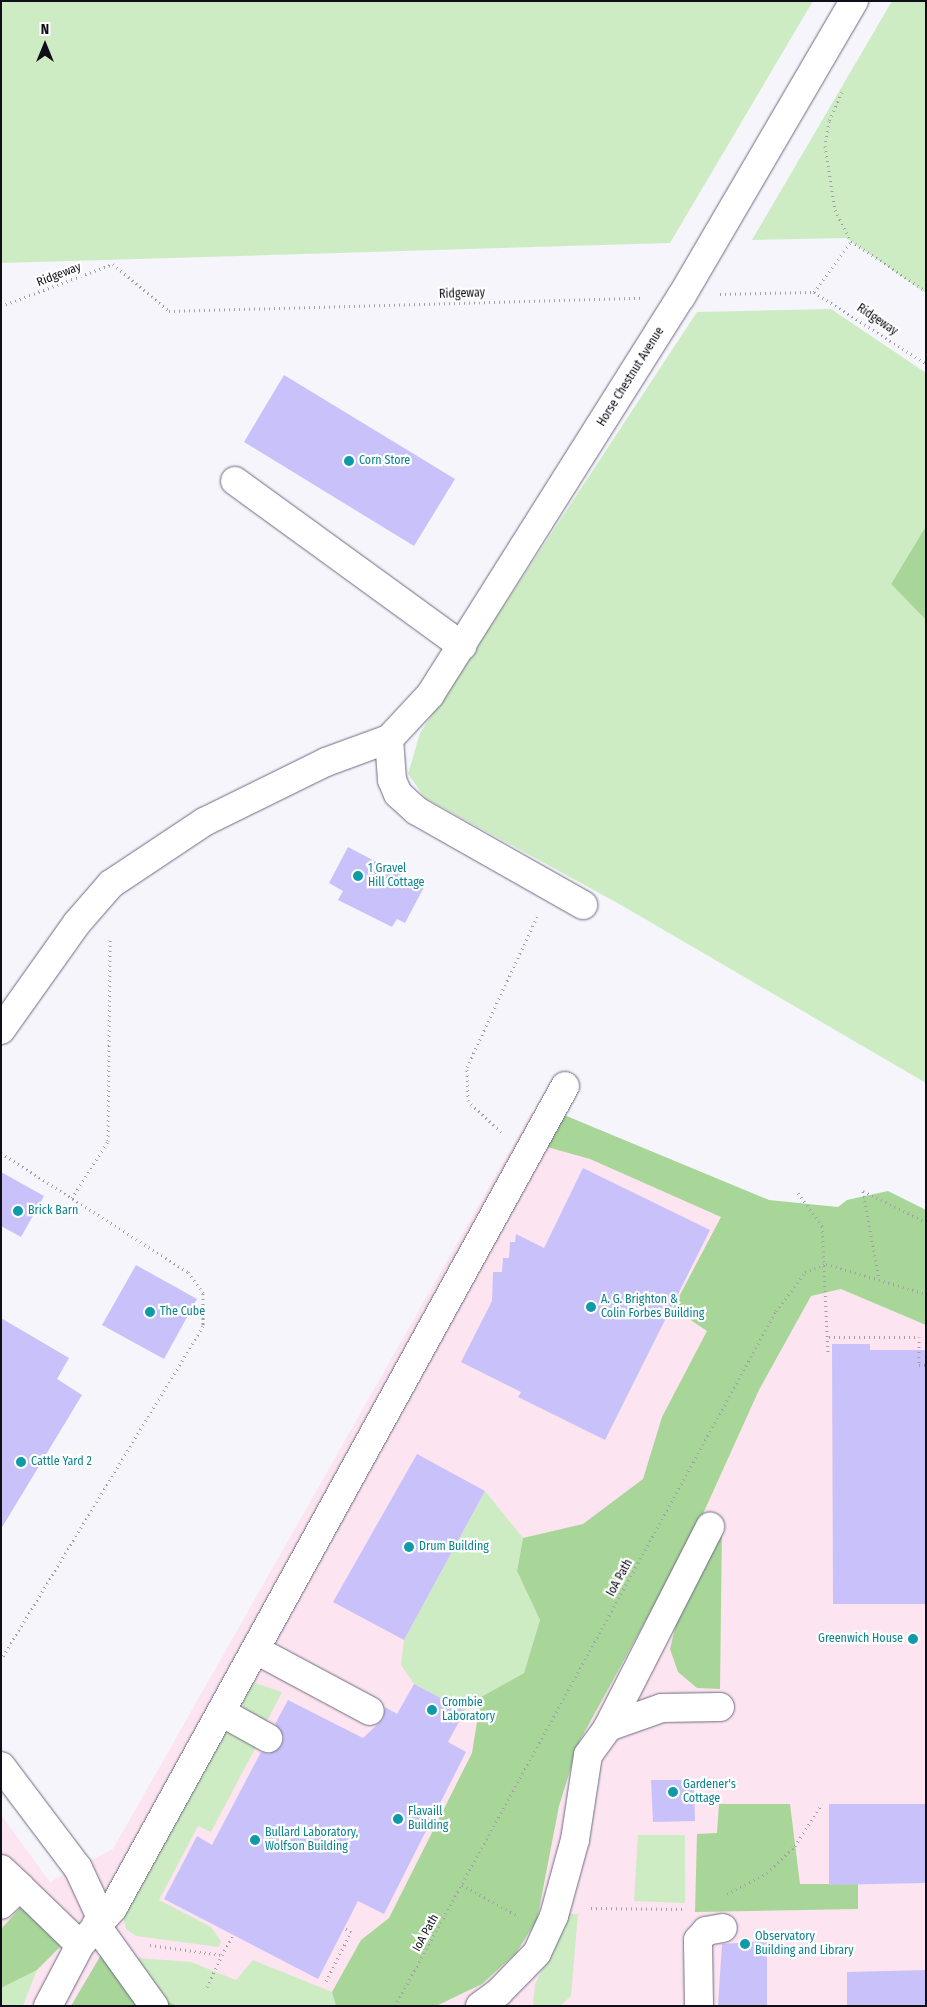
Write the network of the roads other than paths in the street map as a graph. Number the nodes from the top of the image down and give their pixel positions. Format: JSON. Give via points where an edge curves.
{"nodes":[{"id":1,"x":854,"y":1,"type":"edge"},
{"id":2,"x":235,"y":480,"type":"dead end"},
{"id":3,"x":462,"y":646,"type":"junction"},
{"id":4,"x":389,"y":738,"type":"junction"},
{"id":5,"x":583,"y":905,"type":"dead end"},
{"id":6,"x":1,"y":1030,"type":"edge"},
{"id":7,"x":566,"y":1086,"type":"dead end"},
{"id":8,"x":710,"y":1527,"type":"dead end"},
{"id":9,"x":256,"y":1650,"type":"junction"},
{"id":10,"x":720,"y":1707,"type":"dead end"},
{"id":11,"x":370,"y":1711,"type":"dead end"},
{"id":12,"x":221,"y":1712,"type":"junction"},
{"id":13,"x":608,"y":1726,"type":"junction"},
{"id":14,"x":268,"y":1738,"type":"dead end"},
{"id":15,"x":1,"y":1766,"type":"edge"},
{"id":16,"x":7,"y":1887,"type":"edge"},
{"id":17,"x":712,"y":1922,"type":"road end"},
{"id":18,"x":92,"y":1930,"type":"junction"},
{"id":19,"x":497,"y":2001,"type":"edge"},
{"id":20,"x":48,"y":2006,"type":"edge"},
{"id":21,"x":154,"y":2006,"type":"edge"},
{"id":22,"x":699,"y":2006,"type":"edge"}],
"edges":[{"from":1,"to":3,"type":"lane","name":"Horse Chestnut Avenue","via":[[681,296]]},
{"from":2,"to":3,"type":"lane"},
{"from":3,"to":4,"type":"lane","name":"Horse Chestnut Avenue","via":[[430,695]]},
{"from":4,"to":5,"type":"lane","via":[[388,760],[398,794],[418,811],[553,885]]},
{"from":4,"to":6,"type":"lane","via":[[326,762],[204,822],[111,884],[77,923]]},
{"from":7,"to":9,"type":"lane"},
{"from":8,"to":13,"type":"lane"},
{"from":9,"to":11,"type":"lane"},
{"from":9,"to":12,"type":"lane"},
{"from":10,"to":13,"type":"lane","via":[[662,1708]]},
{"from":12,"to":14,"type":"lane"},
{"from":12,"to":18,"type":"lane","via":[[113,1908]]},
{"from":13,"to":19,"type":"lane","via":[[588,1755],[575,1840],[554,1916],[536,1953]]},
{"from":15,"to":18,"type":"lane","via":[[78,1868]]},
{"from":16,"to":18,"type":"lane"},
{"from":17,"to":22,"type":"lane","via":[[698,1940]]},
{"from":18,"to":20,"type":"lane"},
{"from":18,"to":21,"type":"lane"}]}
